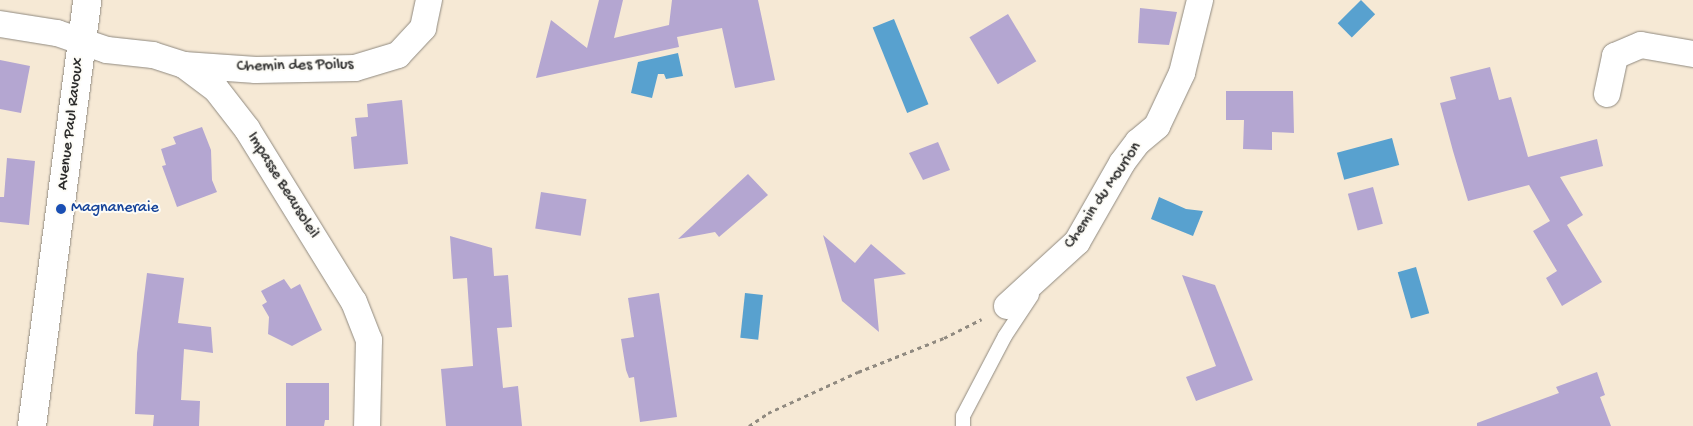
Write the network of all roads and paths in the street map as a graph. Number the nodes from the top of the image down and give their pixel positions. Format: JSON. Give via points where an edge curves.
{"nodes":[{"id":1,"x":87,"y":0,"type":"edge"},
{"id":2,"x":429,"y":0,"type":"edge"},
{"id":3,"x":1200,"y":0,"type":"edge"},
{"id":4,"x":0,"y":24,"type":"edge"},
{"id":5,"x":82,"y":41,"type":"junction"},
{"id":6,"x":1693,"y":54,"type":"edge"},
{"id":7,"x":184,"y":65,"type":"junction"},
{"id":8,"x":1607,"y":94,"type":"dead end"},
{"id":9,"x":1046,"y":274,"type":"junction"},
{"id":10,"x":1007,"y":306,"type":"joint"},
{"id":11,"x":32,"y":426,"type":"edge"},
{"id":12,"x":367,"y":426,"type":"edge"},
{"id":13,"x":749,"y":426,"type":"edge"},
{"id":14,"x":963,"y":426,"type":"edge"}],
"edges":[{"from":1,"to":5,"type":"street","name":"Avenue Paul Ravoux"},
{"from":2,"to":7,"type":"street","name":"Chemin des Poilus","via":[[423,28],[398,55],[355,68],[256,70]]},
{"from":3,"to":9,"type":"street","name":"Chemin du Mourion","via":[[1172,100],[1157,126],[1138,142],[1122,163],[1076,242]]},
{"from":4,"to":5,"type":"street","name":"Impasse Beausoleil","via":[[57,33]]},
{"from":5,"to":7,"type":"street","name":"Impasse Beausoleil","via":[[107,50],[153,55]]},
{"from":5,"to":11,"type":"street","name":"Avenue Paul Ravoux"},
{"from":6,"to":8,"type":"street","via":[[1641,45],[1614,56]]},
{"from":7,"to":12,"type":"street","name":"Impasse Beausoleil","via":[[216,89],[247,129],[354,302],[369,340]]},
{"from":9,"to":10,"type":"street","name":"Chemin du Mourion"},
{"from":9,"to":14,"type":"lane","via":[[1005,336],[963,416]]},
{"from":10,"to":13,"type":"path","via":[[944,338],[768,413]]}]}
